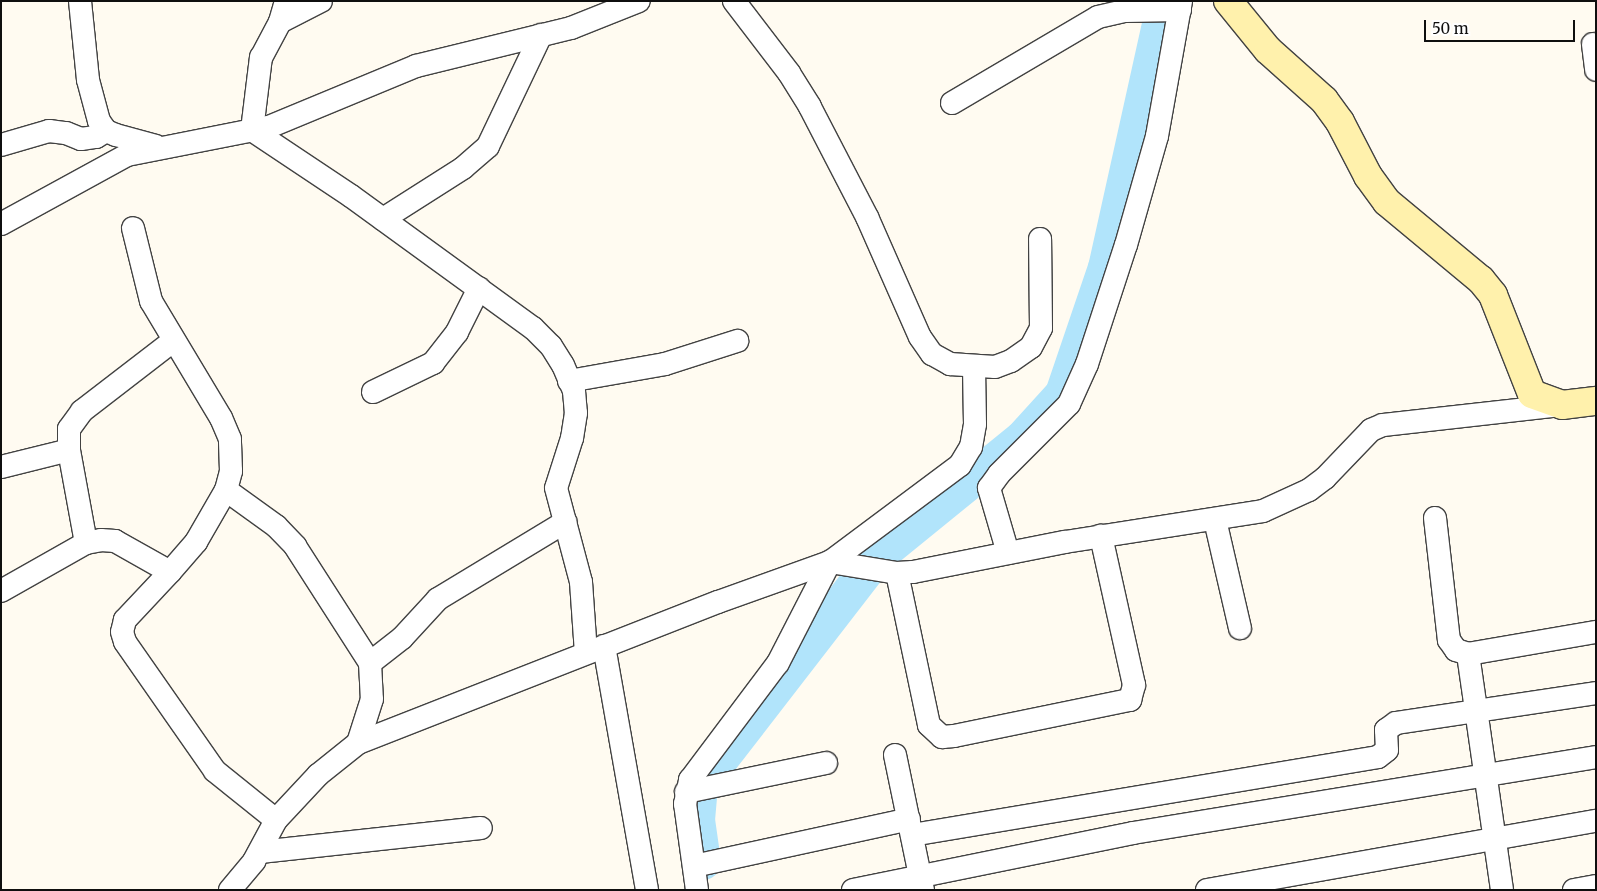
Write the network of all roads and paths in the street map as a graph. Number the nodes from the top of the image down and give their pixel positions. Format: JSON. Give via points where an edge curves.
{"nodes":[{"id":1,"x":80,"y":1,"type":"edge"},
{"id":2,"x":321,"y":1,"type":"edge"},
{"id":3,"x":639,"y":1,"type":"edge"},
{"id":4,"x":734,"y":1,"type":"edge"},
{"id":5,"x":1228,"y":1,"type":"edge"},
{"id":6,"x":1125,"y":6,"type":"edge"},
{"id":7,"x":1172,"y":8,"type":"edge"},
{"id":8,"x":283,"y":12,"type":"edge"},
{"id":9,"x":541,"y":35,"type":"junction"},
{"id":10,"x":1593,"y":44,"type":"dead end"},
{"id":11,"x":1596,"y":70,"type":"edge"},
{"id":12,"x":952,"y":103,"type":"dead end"},
{"id":13,"x":252,"y":130,"type":"junction"},
{"id":14,"x":106,"y":131,"type":"junction"},
{"id":15,"x":1,"y":145,"type":"edge"},
{"id":16,"x":158,"y":147,"type":"junction"},
{"id":17,"x":383,"y":219,"type":"junction"},
{"id":18,"x":1,"y":224,"type":"edge"},
{"id":19,"x":133,"y":228,"type":"dead end"},
{"id":20,"x":1040,"y":239,"type":"dead end"},
{"id":21,"x":479,"y":288,"type":"junction"},
{"id":22,"x":173,"y":341,"type":"junction"},
{"id":23,"x":737,"y":341,"type":"dead end"},
{"id":24,"x":974,"y":367,"type":"junction"},
{"id":25,"x":569,"y":381,"type":"junction"},
{"id":26,"x":373,"y":392,"type":"dead end"},
{"id":27,"x":1596,"y":401,"type":"edge"},
{"id":28,"x":1562,"y":405,"type":"junction"},
{"id":29,"x":70,"y":450,"type":"junction"},
{"id":30,"x":1,"y":467,"type":"edge"},
{"id":31,"x":226,"y":490,"type":"junction"},
{"id":32,"x":1435,"y":518,"type":"dead end"},
{"id":33,"x":1215,"y":520,"type":"junction"},
{"id":34,"x":565,"y":522,"type":"junction"},
{"id":35,"x":1101,"y":536,"type":"junction"},
{"id":36,"x":86,"y":544,"type":"junction"},
{"id":37,"x":1008,"y":553,"type":"junction"},
{"id":38,"x":830,"y":562,"type":"junction"},
{"id":39,"x":170,"y":572,"type":"junction"},
{"id":40,"x":889,"y":572,"type":"junction"},
{"id":41,"x":1,"y":591,"type":"edge"},
{"id":42,"x":1240,"y":628,"type":"dead end"},
{"id":43,"x":1596,"y":632,"type":"edge"},
{"id":44,"x":595,"y":650,"type":"junction"},
{"id":45,"x":1468,"y":654,"type":"junction"},
{"id":46,"x":370,"y":663,"type":"junction"},
{"id":47,"x":1596,"y":693,"type":"edge"},
{"id":48,"x":1475,"y":711,"type":"junction"},
{"id":49,"x":358,"y":743,"type":"junction"},
{"id":50,"x":895,"y":755,"type":"dead end"},
{"id":51,"x":1596,"y":757,"type":"edge"},
{"id":52,"x":826,"y":763,"type":"dead end"},
{"id":53,"x":1484,"y":775,"type":"junction"},
{"id":54,"x":686,"y":792,"type":"junction"},
{"id":55,"x":276,"y":820,"type":"junction"},
{"id":56,"x":1596,"y":821,"type":"edge"},
{"id":57,"x":910,"y":827,"type":"junction"},
{"id":58,"x":481,"y":828,"type":"dead end"},
{"id":59,"x":1494,"y":837,"type":"junction"},
{"id":60,"x":260,"y":852,"type":"junction"},
{"id":61,"x":694,"y":866,"type":"junction"},
{"id":62,"x":922,"y":882,"type":"edge"},
{"id":63,"x":1596,"y":886,"type":"edge"},
{"id":64,"x":230,"y":890,"type":"edge"},
{"id":65,"x":647,"y":890,"type":"edge"},
{"id":66,"x":697,"y":890,"type":"edge"},
{"id":67,"x":854,"y":890,"type":"edge"},
{"id":68,"x":1207,"y":890,"type":"edge"},
{"id":69,"x":1502,"y":890,"type":"edge"},
{"id":70,"x":1574,"y":890,"type":"edge"}],
"edges":[{"from":1,"to":14,"type":"street","via":[[93,104]]},
{"from":2,"to":8,"type":"street"},
{"from":3,"to":9,"type":"street","via":[[603,17]]},
{"from":4,"to":24,"type":"street","via":[[789,73],[810,107],[866,217],[920,337],[932,354],[950,364]]},
{"from":5,"to":28,"type":"street","via":[[1268,50],[1324,100],[1340,122],[1368,176],[1387,202],[1481,280],[1493,295],[1532,394]]},
{"from":6,"to":7,"type":"street"},
{"from":6,"to":12,"type":"street","via":[[1084,23]]},
{"from":7,"to":37,"type":"street","via":[[1157,136],[1087,364],[1069,404],[989,488]]},
{"from":8,"to":13,"type":"street","via":[[261,57]]},
{"from":9,"to":13,"type":"street","via":[[416,66],[268,127]]},
{"from":9,"to":17,"type":"street","via":[[488,146],[463,168]]},
{"from":10,"to":11,"type":"street"},
{"from":13,"to":16,"type":"street"},
{"from":13,"to":17,"type":"street"},
{"from":14,"to":15,"type":"street","via":[[96,137],[81,139],[66,132],[49,131]]},
{"from":14,"to":16,"type":"street"},
{"from":16,"to":18,"type":"street","via":[[104,166]]},
{"from":17,"to":21,"type":"street"},
{"from":19,"to":22,"type":"street","via":[[151,300]]},
{"from":20,"to":24,"type":"street","via":[[1040,328],[1031,347],[995,366]]},
{"from":21,"to":25,"type":"street","via":[[533,328],[551,346]]},
{"from":21,"to":26,"type":"street","via":[[450,344],[433,363]]},
{"from":22,"to":29,"type":"street","via":[[82,411],[69,429]]},
{"from":22,"to":31,"type":"street","via":[[221,418],[230,439],[231,471]]},
{"from":23,"to":25,"type":"street","via":[[665,364]]},
{"from":24,"to":38,"type":"street","via":[[971,446],[960,465]]},
{"from":25,"to":34,"type":"street","via":[[576,413],[572,438],[556,488]]},
{"from":27,"to":28,"type":"street"},
{"from":28,"to":33,"type":"street","via":[[1383,425],[1371,430],[1325,478],[1309,490],[1264,512]]},
{"from":29,"to":30,"type":"street"},
{"from":29,"to":36,"type":"street"},
{"from":31,"to":39,"type":"street","via":[[196,542]]},
{"from":31,"to":46,"type":"street","via":[[276,526],[295,546]]},
{"from":32,"to":45,"type":"street","via":[[1449,640],[1456,650]]},
{"from":33,"to":35,"type":"street"},
{"from":33,"to":42,"type":"street"},
{"from":34,"to":44,"type":"street","via":[[582,582]]},
{"from":34,"to":46,"type":"street","via":[[438,599],[402,638]]},
{"from":35,"to":37,"type":"street"},
{"from":35,"to":40,"type":"street","via":[[1134,685],[1130,700],[954,736],[942,737],[929,724]]},
{"from":36,"to":39,"type":"street","via":[[116,541]]},
{"from":36,"to":41,"type":"street"},
{"from":37,"to":40,"type":"street"},
{"from":38,"to":40,"type":"street"},
{"from":38,"to":44,"type":"street"},
{"from":38,"to":54,"type":"street","via":[[778,663],[697,768]]},
{"from":39,"to":55,"type":"street","via":[[125,620],[122,632],[125,642],[215,771]]},
{"from":43,"to":45,"type":"street"},
{"from":44,"to":49,"type":"street"},
{"from":44,"to":65,"type":"street"},
{"from":45,"to":48,"type":"street"},
{"from":46,"to":49,"type":"street","via":[[372,699]]},
{"from":47,"to":48,"type":"street"},
{"from":48,"to":53,"type":"street"},
{"from":48,"to":57,"type":"street","via":[[1389,726],[1385,736],[1387,750],[1378,757]]},
{"from":49,"to":55,"type":"street","via":[[318,775]]},
{"from":50,"to":57,"type":"street"},
{"from":51,"to":53,"type":"street"},
{"from":52,"to":54,"type":"street"},
{"from":53,"to":59,"type":"street"},
{"from":53,"to":62,"type":"street","via":[[1133,833]]},
{"from":54,"to":61,"type":"street"},
{"from":55,"to":60,"type":"street"},
{"from":56,"to":59,"type":"street"},
{"from":57,"to":61,"type":"street"},
{"from":57,"to":62,"type":"street"},
{"from":58,"to":60,"type":"street"},
{"from":59,"to":68,"type":"street"},
{"from":59,"to":69,"type":"street"},
{"from":60,"to":64,"type":"street"},
{"from":61,"to":66,"type":"street"},
{"from":62,"to":67,"type":"street"},
{"from":63,"to":70,"type":"street"}]}
